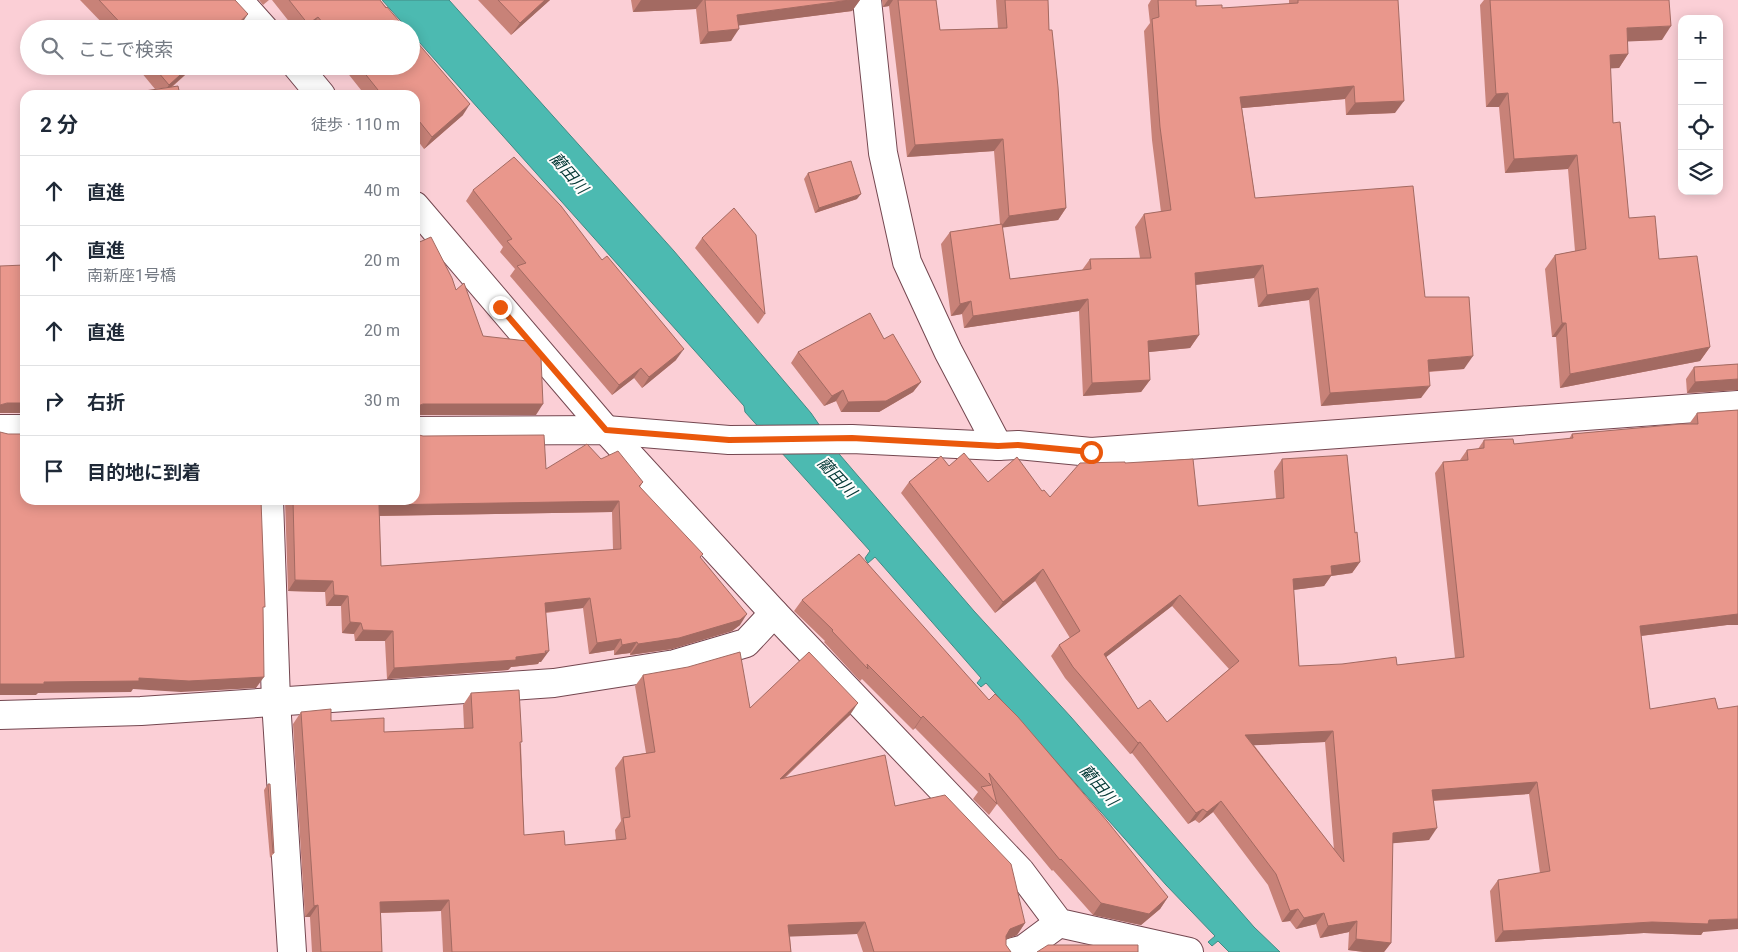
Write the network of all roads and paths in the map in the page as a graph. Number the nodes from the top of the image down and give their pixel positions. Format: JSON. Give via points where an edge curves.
{"nodes":[{"id":1,"x":238,"y":0,"type":"edge"},
{"id":2,"x":867,"y":0,"type":"edge"},
{"id":3,"x":256,"y":20,"type":"edge"},
{"id":4,"x":304,"y":75,"type":"edge"},
{"id":5,"x":317,"y":90,"type":"edge"},
{"id":6,"x":420,"y":212,"type":"edge"},
{"id":7,"x":1738,"y":405,"type":"edge"},
{"id":8,"x":0,"y":429,"type":"edge"},
{"id":9,"x":20,"y":429,"type":"edge"},
{"id":10,"x":606,"y":430,"type":"junction"},
{"id":11,"x":420,"y":431,"type":"edge"},
{"id":12,"x":998,"y":446,"type":"junction"},
{"id":13,"x":269,"y":505,"type":"edge"},
{"id":14,"x":774,"y":613,"type":"junction"},
{"id":15,"x":276,"y":701,"type":"junction"},
{"id":16,"x":0,"y":714,"type":"edge"},
{"id":17,"x":1058,"y":923,"type":"junction"},
{"id":18,"x":292,"y":952,"type":"edge"},
{"id":19,"x":1014,"y":952,"type":"edge"},
{"id":20,"x":1189,"y":952,"type":"edge"}],
"edges":[{"from":1,"to":3,"type":"street"},
{"from":2,"to":12,"type":"street","via":[[884,153],[907,262],[948,351]]},
{"from":4,"to":5,"type":"street"},
{"from":6,"to":10,"type":"street"},
{"from":7,"to":12,"type":"street","via":[[1091,452]]},
{"from":8,"to":9,"type":"street"},
{"from":10,"to":11,"type":"street"},
{"from":10,"to":12,"type":"street","via":[[729,440],[852,438]]},
{"from":10,"to":14,"type":"street"},
{"from":13,"to":15,"type":"street"},
{"from":14,"to":15,"type":"street","via":[[746,643],[675,664],[554,683]]},
{"from":14,"to":17,"type":"street","via":[[1020,871]]},
{"from":15,"to":16,"type":"street","via":[[141,711]]},
{"from":15,"to":18,"type":"street"},
{"from":17,"to":19,"type":"street","via":[[1024,949]]},
{"from":17,"to":20,"type":"street"}]}
